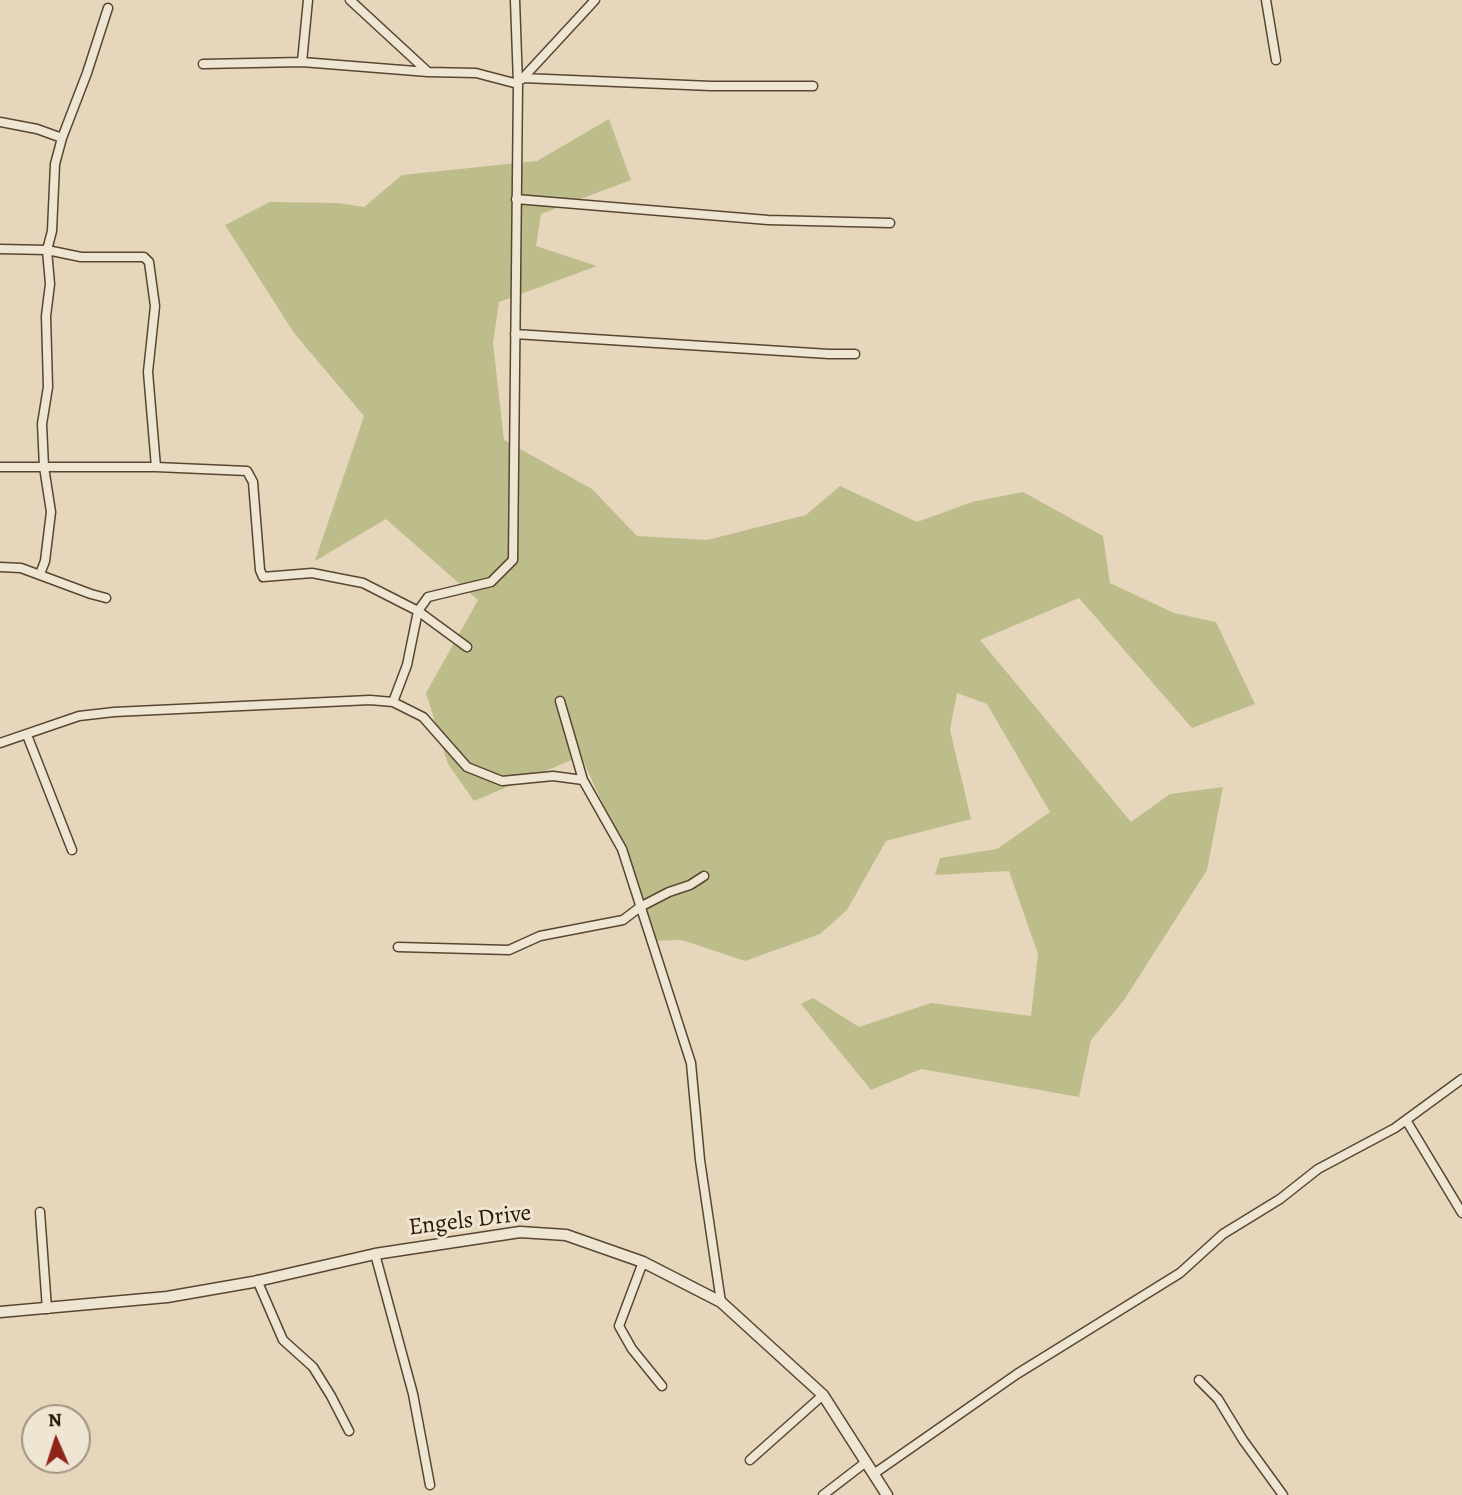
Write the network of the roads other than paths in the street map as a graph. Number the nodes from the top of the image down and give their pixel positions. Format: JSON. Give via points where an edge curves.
{"nodes":[{"id":1,"x":308,"y":0,"type":"edge"},
{"id":2,"x":350,"y":0,"type":"edge"},
{"id":3,"x":515,"y":0,"type":"edge"},
{"id":4,"x":595,"y":0,"type":"edge"},
{"id":5,"x":1266,"y":0,"type":"edge"},
{"id":6,"x":108,"y":8,"type":"dead end"},
{"id":7,"x":1276,"y":60,"type":"dead end"},
{"id":8,"x":302,"y":62,"type":"junction"},
{"id":9,"x":203,"y":64,"type":"dead end"},
{"id":10,"x":428,"y":72,"type":"junction"},
{"id":11,"x":521,"y":81,"type":"junction"},
{"id":12,"x":813,"y":86,"type":"dead end"},
{"id":13,"x":0,"y":122,"type":"edge"},
{"id":14,"x":62,"y":138,"type":"junction"},
{"id":15,"x":516,"y":199,"type":"junction"},
{"id":16,"x":890,"y":223,"type":"dead end"},
{"id":17,"x":0,"y":248,"type":"edge"},
{"id":18,"x":47,"y":250,"type":"junction"},
{"id":19,"x":515,"y":334,"type":"junction"},
{"id":20,"x":855,"y":354,"type":"dead end"},
{"id":21,"x":0,"y":467,"type":"edge"},
{"id":22,"x":44,"y":467,"type":"junction"},
{"id":23,"x":156,"y":467,"type":"junction"},
{"id":24,"x":0,"y":567,"type":"edge"},
{"id":25,"x":40,"y":574,"type":"junction"},
{"id":26,"x":106,"y":598,"type":"dead end"},
{"id":27,"x":418,"y":611,"type":"junction"},
{"id":28,"x":467,"y":647,"type":"dead end"},
{"id":29,"x":560,"y":701,"type":"dead end"},
{"id":30,"x":393,"y":702,"type":"junction"},
{"id":31,"x":27,"y":735,"type":"junction"},
{"id":32,"x":0,"y":743,"type":"edge"},
{"id":33,"x":583,"y":780,"type":"junction"},
{"id":34,"x":72,"y":850,"type":"dead end"},
{"id":35,"x":704,"y":876,"type":"dead end"},
{"id":36,"x":640,"y":907,"type":"junction"},
{"id":37,"x":398,"y":947,"type":"dead end"},
{"id":38,"x":1462,"y":1079,"type":"edge"},
{"id":39,"x":1406,"y":1120,"type":"junction"},
{"id":40,"x":40,"y":1212,"type":"dead end"},
{"id":41,"x":1462,"y":1213,"type":"edge"},
{"id":42,"x":375,"y":1254,"type":"junction"},
{"id":43,"x":643,"y":1262,"type":"junction"},
{"id":44,"x":257,"y":1280,"type":"junction"},
{"id":45,"x":721,"y":1302,"type":"junction"},
{"id":46,"x":47,"y":1309,"type":"junction"},
{"id":47,"x":0,"y":1312,"type":"edge"},
{"id":48,"x":1199,"y":1380,"type":"dead end"},
{"id":49,"x":662,"y":1386,"type":"dead end"},
{"id":50,"x":822,"y":1395,"type":"junction"},
{"id":51,"x":349,"y":1432,"type":"dead end"},
{"id":52,"x":750,"y":1460,"type":"dead end"},
{"id":53,"x":866,"y":1462,"type":"junction"},
{"id":54,"x":875,"y":1473,"type":"junction"},
{"id":55,"x":430,"y":1485,"type":"dead end"},
{"id":56,"x":823,"y":1495,"type":"edge"},
{"id":57,"x":887,"y":1495,"type":"edge"},
{"id":58,"x":1283,"y":1495,"type":"edge"}],
"edges":[{"from":1,"to":8,"type":"street"},
{"from":2,"to":10,"type":"street"},
{"from":3,"to":11,"type":"street"},
{"from":4,"to":11,"type":"street"},
{"from":5,"to":7,"type":"street"},
{"from":6,"to":14,"type":"street"},
{"from":8,"to":9,"type":"street"},
{"from":8,"to":10,"type":"street"},
{"from":10,"to":11,"type":"street","via":[[476,73]]},
{"from":11,"to":12,"type":"street"},
{"from":11,"to":15,"type":"street"},
{"from":13,"to":14,"type":"street"},
{"from":14,"to":18,"type":"street"},
{"from":15,"to":16,"type":"street","via":[[768,220]]},
{"from":15,"to":19,"type":"street"},
{"from":17,"to":18,"type":"street"},
{"from":18,"to":22,"type":"street"},
{"from":18,"to":23,"type":"street","via":[[81,257],[144,257],[149,262],[155,306],[148,372]]},
{"from":19,"to":20,"type":"street"},
{"from":19,"to":27,"type":"street","via":[[513,560],[492,582],[428,597]]},
{"from":21,"to":22,"type":"street"},
{"from":22,"to":23,"type":"street"},
{"from":22,"to":25,"type":"street","via":[[51,513]]},
{"from":23,"to":27,"type":"street","via":[[247,471],[253,482],[263,577],[312,573],[363,583]]},
{"from":24,"to":25,"type":"street"},
{"from":25,"to":26,"type":"street"},
{"from":27,"to":28,"type":"street"},
{"from":27,"to":30,"type":"street","via":[[407,665]]},
{"from":29,"to":33,"type":"street"},
{"from":30,"to":31,"type":"street","via":[[114,712],[79,716]]},
{"from":30,"to":33,"type":"street","via":[[423,717],[467,767],[502,781],[553,776]]},
{"from":31,"to":32,"type":"street"},
{"from":31,"to":34,"type":"street"},
{"from":33,"to":36,"type":"street","via":[[622,849]]},
{"from":35,"to":36,"type":"street"},
{"from":36,"to":37,"type":"street","via":[[623,920],[540,936],[509,950]]},
{"from":36,"to":45,"type":"street","via":[[691,1063]]},
{"from":38,"to":39,"type":"street"},
{"from":39,"to":41,"type":"street"},
{"from":39,"to":54,"type":"street","via":[[1318,1169],[1223,1234],[1180,1273],[1017,1374]]},
{"from":40,"to":46,"type":"street"},
{"from":42,"to":43,"type":"street","name":"Engels Drive","via":[[520,1232],[566,1235]]},
{"from":42,"to":44,"type":"street","name":"Engels Drive"},
{"from":42,"to":55,"type":"street","via":[[413,1394]]},
{"from":43,"to":45,"type":"street","name":"Engels Drive"},
{"from":43,"to":49,"type":"street","via":[[620,1326]]},
{"from":44,"to":46,"type":"street","name":"Engels Drive","via":[[167,1297]]},
{"from":44,"to":51,"type":"street","via":[[282,1340],[313,1367]]},
{"from":45,"to":50,"type":"street","name":"Engels Drive"},
{"from":46,"to":47,"type":"street","name":"Engels Drive"},
{"from":48,"to":58,"type":"street","via":[[1218,1399]]},
{"from":50,"to":52,"type":"street"},
{"from":50,"to":53,"type":"street","name":"Engels Drive"},
{"from":53,"to":54,"type":"street","name":"Engels Drive"},
{"from":53,"to":56,"type":"street"},
{"from":54,"to":57,"type":"street","name":"Engels Drive"}]}
